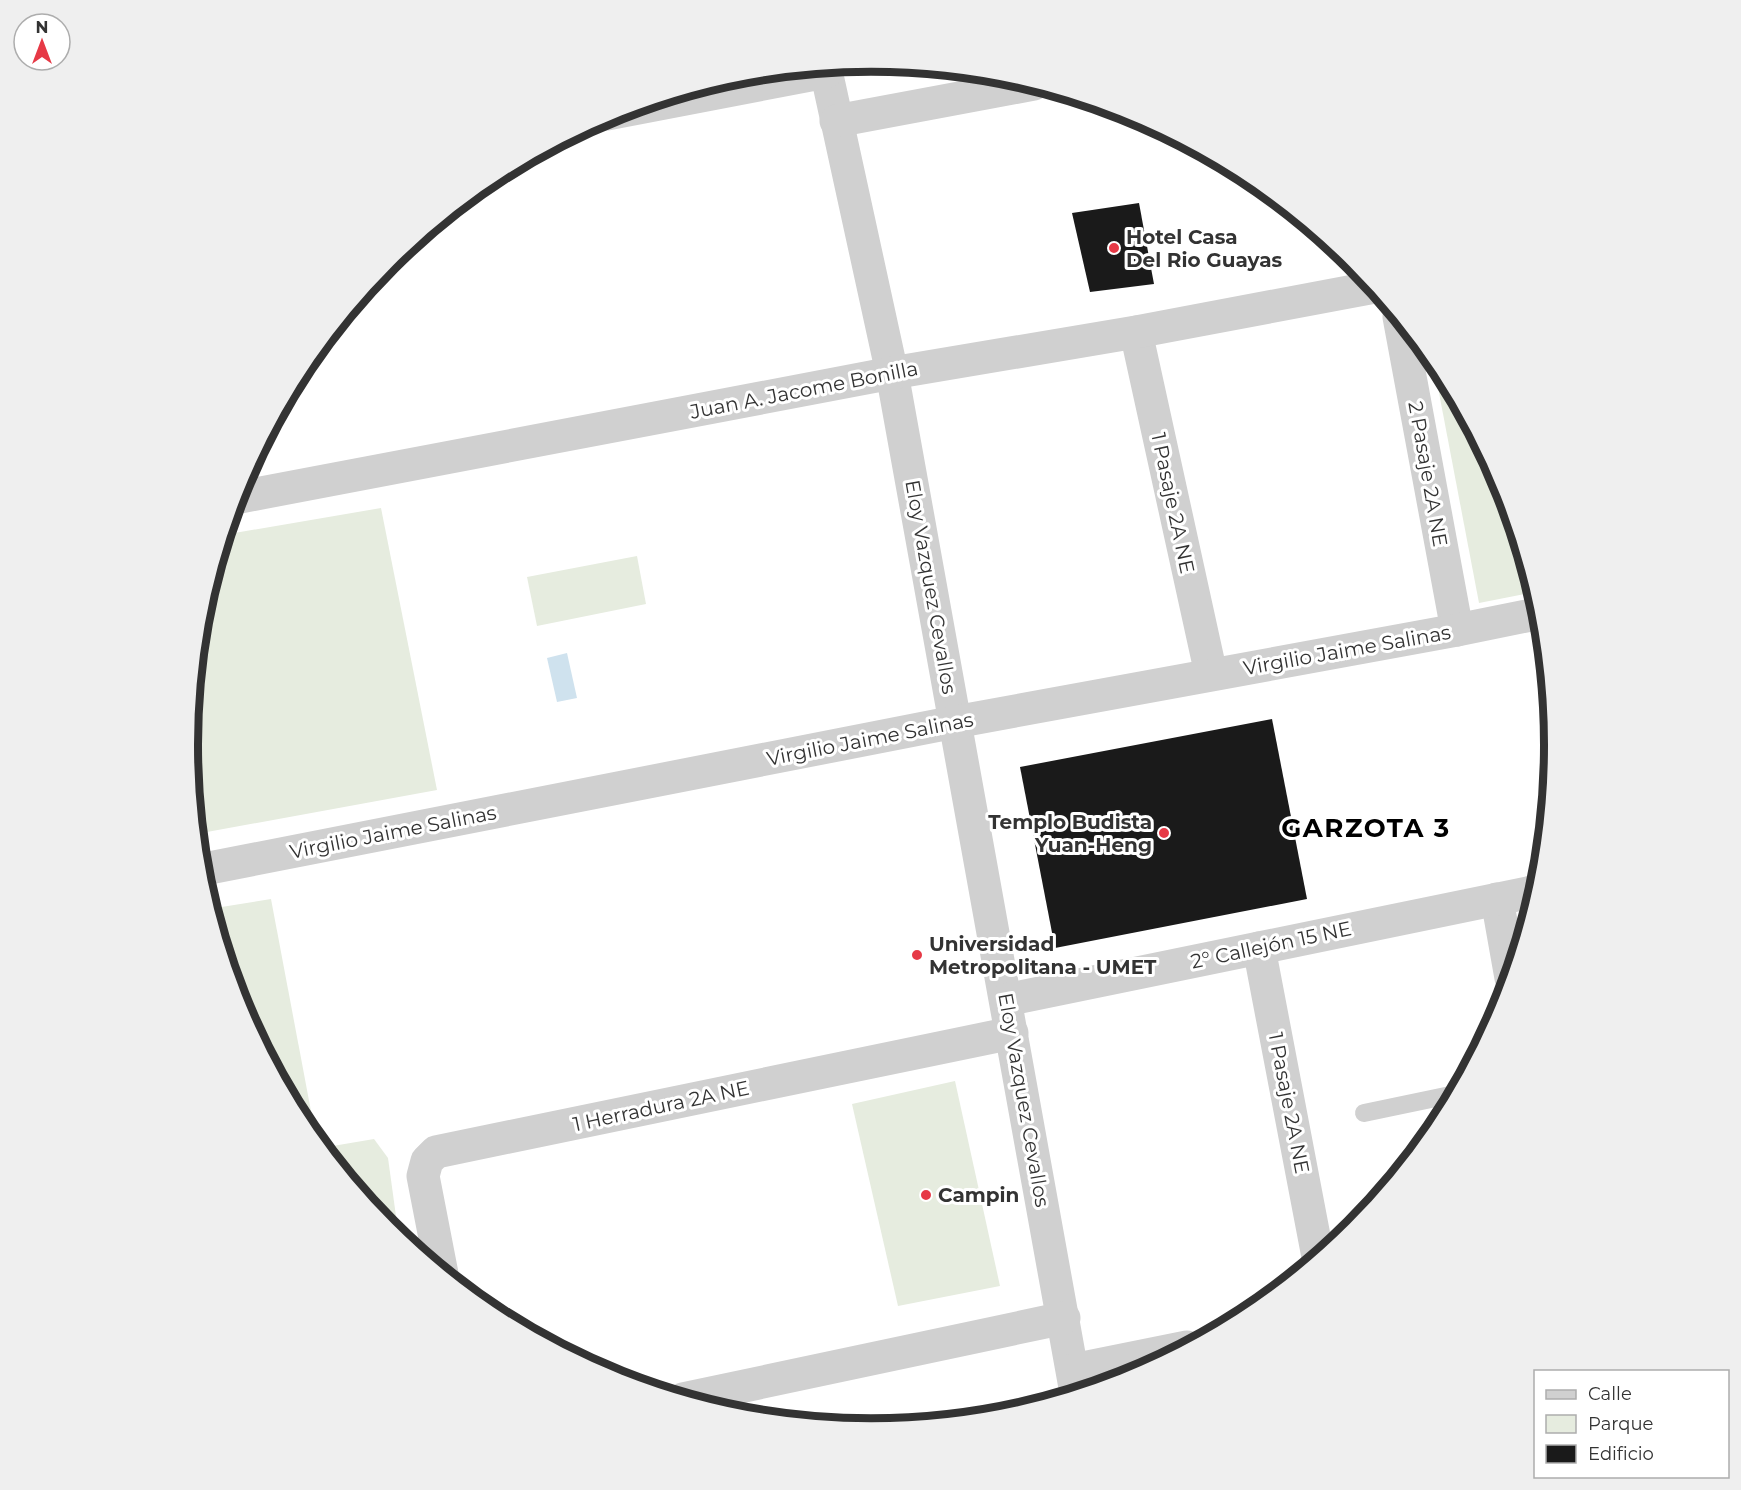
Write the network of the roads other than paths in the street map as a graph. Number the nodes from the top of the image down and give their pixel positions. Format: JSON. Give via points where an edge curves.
{"nodes":[{"id":1,"x":826,"y":73,"type":"edge"},
{"id":2,"x":777,"y":79,"type":"edge"},
{"id":3,"x":1014,"y":88,"type":"edge"},
{"id":4,"x":689,"y":97,"type":"edge"},
{"id":5,"x":836,"y":121,"type":"junction"},
{"id":6,"x":1365,"y":289,"type":"edge"},
{"id":7,"x":1136,"y":332,"type":"junction"},
{"id":8,"x":1402,"y":332,"type":"edge"},
{"id":9,"x":892,"y":373,"type":"junction"},
{"id":10,"x":246,"y":496,"type":"edge"},
{"id":11,"x":1531,"y":615,"type":"edge"},
{"id":12,"x":1457,"y":630,"type":"junction"},
{"id":13,"x":1211,"y":674,"type":"junction"},
{"id":14,"x":955,"y":722,"type":"junction"},
{"id":15,"x":209,"y":868,"type":"edge"},
{"id":16,"x":1527,"y":893,"type":"edge"},
{"id":17,"x":1497,"y":899,"type":"junction"},
{"id":18,"x":1259,"y":948,"type":"junction"},
{"id":19,"x":1508,"y":961,"type":"edge"},
{"id":20,"x":1006,"y":1000,"type":"junction"},
{"id":21,"x":1012,"y":1034,"type":"junction"},
{"id":22,"x":1444,"y":1096,"type":"edge"},
{"id":23,"x":1364,"y":1113,"type":"dead end"},
{"id":24,"x":1316,"y":1249,"type":"edge"},
{"id":25,"x":440,"y":1261,"type":"edge"},
{"id":26,"x":1064,"y":1318,"type":"junction"},
{"id":27,"x":1139,"y":1362,"type":"edge"},
{"id":28,"x":1075,"y":1382,"type":"edge"},
{"id":29,"x":698,"y":1396,"type":"edge"}],
"edges":[{"from":1,"to":5,"type":"street","name":"Eloy Vazquez Cevallos"},
{"from":2,"to":4,"type":"street"},
{"from":3,"to":5,"type":"street"},
{"from":5,"to":9,"type":"street","name":"Eloy Vazquez Cevallos"},
{"from":6,"to":7,"type":"street","name":"Juan A. Jacome Bonilla"},
{"from":7,"to":9,"type":"street","name":"Juan A. Jacome Bonilla"},
{"from":7,"to":13,"type":"street","name":"1 Pasaje 2A NE"},
{"from":8,"to":12,"type":"street","name":"2 Pasaje 2A NE"},
{"from":9,"to":10,"type":"street","name":"Juan A. Jacome Bonilla"},
{"from":9,"to":14,"type":"street","name":"Eloy Vazquez Cevallos"},
{"from":11,"to":12,"type":"street","name":"Virgilio Jaime Salinas"},
{"from":12,"to":13,"type":"street","name":"Virgilio Jaime Salinas"},
{"from":13,"to":14,"type":"street","name":"Virgilio Jaime Salinas"},
{"from":14,"to":15,"type":"street","name":"Virgilio Jaime Salinas"},
{"from":14,"to":20,"type":"street","name":"Eloy Vazquez Cevallos"},
{"from":16,"to":17,"type":"street","name":"2° Callejón 15 NE"},
{"from":17,"to":18,"type":"street","name":"2° Callejón 15 NE"},
{"from":17,"to":19,"type":"street"},
{"from":18,"to":20,"type":"street","name":"2° Callejón 15 NE"},
{"from":18,"to":24,"type":"street","name":"1 Pasaje 2A NE"},
{"from":20,"to":21,"type":"street","name":"Eloy Vazquez Cevallos"},
{"from":21,"to":25,"type":"street","name":"1 Herradura 2A NE","via":[[436,1152],[427,1161],[423,1176]]},
{"from":21,"to":26,"type":"street","name":"Eloy Vazquez Cevallos"},
{"from":22,"to":23,"type":"lane"},
{"from":26,"to":28,"type":"street","name":"Eloy Vazquez Cevallos"},
{"from":26,"to":29,"type":"street"},
{"from":27,"to":28,"type":"street"}]}
